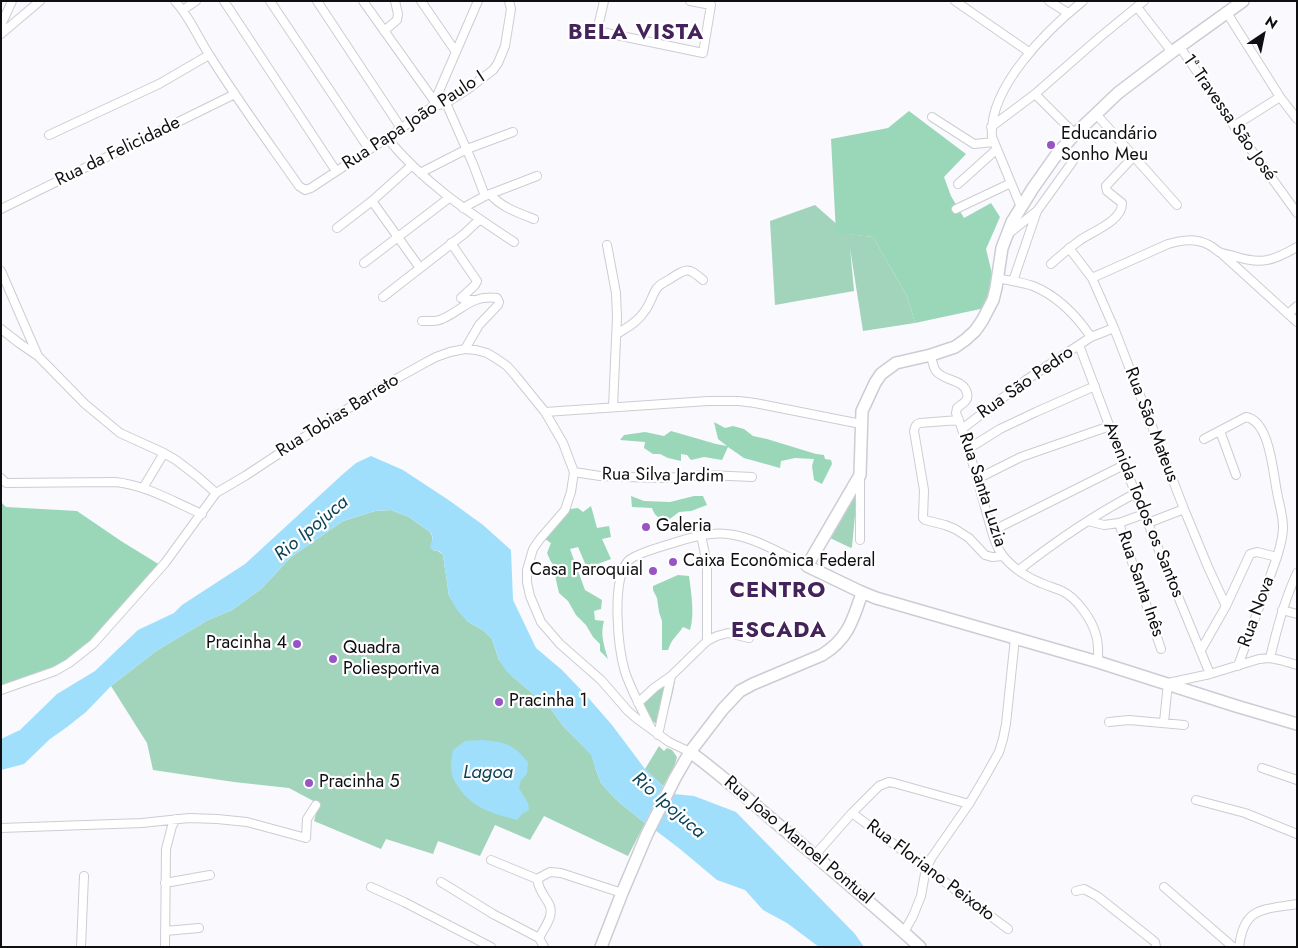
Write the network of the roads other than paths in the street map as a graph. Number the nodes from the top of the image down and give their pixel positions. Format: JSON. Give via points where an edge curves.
{"nodes":[{"id":1,"x":12,"y":1,"type":"edge"},
{"id":2,"x":40,"y":1,"type":"edge"},
{"id":3,"x":175,"y":1,"type":"edge"},
{"id":4,"x":196,"y":1,"type":"edge"},
{"id":5,"x":224,"y":1,"type":"edge"},
{"id":6,"x":270,"y":1,"type":"edge"},
{"id":7,"x":317,"y":1,"type":"edge"},
{"id":8,"x":363,"y":1,"type":"edge"},
{"id":9,"x":395,"y":1,"type":"edge"},
{"id":10,"x":421,"y":1,"type":"edge"},
{"id":11,"x":468,"y":1,"type":"edge"},
{"id":12,"x":478,"y":1,"type":"edge"},
{"id":13,"x":509,"y":1,"type":"edge"},
{"id":14,"x":604,"y":1,"type":"edge"},
{"id":15,"x":690,"y":1,"type":"edge"},
{"id":16,"x":954,"y":1,"type":"edge"},
{"id":17,"x":1049,"y":1,"type":"edge"},
{"id":18,"x":1083,"y":1,"type":"edge"},
{"id":19,"x":1144,"y":1,"type":"edge"},
{"id":20,"x":1240,"y":2,"type":"edge"},
{"id":21,"x":1137,"y":7,"type":"junction"},
{"id":22,"x":183,"y":10,"type":"junction"},
{"id":23,"x":474,"y":10,"type":"junction"},
{"id":24,"x":1068,"y":13,"type":"junction"},
{"id":25,"x":1227,"y":13,"type":"junction"},
{"id":26,"x":1,"y":25,"type":"edge"},
{"id":27,"x":384,"y":31,"type":"junction"},
{"id":28,"x":1,"y":34,"type":"edge"},
{"id":29,"x":1176,"y":49,"type":"junction"},
{"id":30,"x":456,"y":52,"type":"junction"},
{"id":31,"x":1029,"y":52,"type":"junction"},
{"id":32,"x":209,"y":55,"type":"junction"},
{"id":33,"x":235,"y":94,"type":"junction"},
{"id":34,"x":1035,"y":94,"type":"junction"},
{"id":35,"x":1280,"y":96,"type":"junction"},
{"id":36,"x":446,"y":103,"type":"junction"},
{"id":37,"x":433,"y":104,"type":"junction"},
{"id":38,"x":1096,"y":114,"type":"junction"},
{"id":39,"x":932,"y":117,"type":"dead end"},
{"id":40,"x":1297,"y":119,"type":"edge"},
{"id":41,"x":1234,"y":126,"type":"junction"},
{"id":42,"x":991,"y":127,"type":"junction"},
{"id":43,"x":402,"y":128,"type":"junction"},
{"id":44,"x":513,"y":132,"type":"dead end"},
{"id":45,"x":1075,"y":134,"type":"junction"},
{"id":46,"x":49,"y":135,"type":"dead end"},
{"id":47,"x":387,"y":138,"type":"junction"},
{"id":48,"x":996,"y":145,"type":"junction"},
{"id":49,"x":369,"y":149,"type":"junction"},
{"id":50,"x":467,"y":150,"type":"junction"},
{"id":51,"x":1134,"y":156,"type":"junction"},
{"id":52,"x":1073,"y":162,"type":"dead end"},
{"id":53,"x":411,"y":166,"type":"junction"},
{"id":54,"x":336,"y":171,"type":"junction"},
{"id":55,"x":420,"y":173,"type":"junction"},
{"id":56,"x":537,"y":176,"type":"dead end"},
{"id":57,"x":1011,"y":183,"type":"junction"},
{"id":58,"x":958,"y":184,"type":"dead end"},
{"id":59,"x":487,"y":195,"type":"junction"},
{"id":60,"x":449,"y":198,"type":"junction"},
{"id":61,"x":372,"y":201,"type":"junction"},
{"id":62,"x":1177,"y":205,"type":"dead end"},
{"id":63,"x":1021,"y":207,"type":"junction"},
{"id":64,"x":463,"y":208,"type":"junction"},
{"id":65,"x":1,"y":209,"type":"edge"},
{"id":66,"x":956,"y":209,"type":"dead end"},
{"id":67,"x":1038,"y":211,"type":"junction"},
{"id":68,"x":1297,"y":213,"type":"edge"},
{"id":69,"x":534,"y":219,"type":"dead end"},
{"id":70,"x":479,"y":220,"type":"junction"},
{"id":71,"x":337,"y":228,"type":"dead end"},
{"id":72,"x":1006,"y":235,"type":"junction"},
{"id":73,"x":398,"y":238,"type":"junction"},
{"id":74,"x":514,"y":242,"type":"dead end"},
{"id":75,"x":451,"y":243,"type":"junction"},
{"id":76,"x":607,"y":245,"type":"dead end"},
{"id":77,"x":1297,"y":247,"type":"edge"},
{"id":78,"x":1069,"y":248,"type":"junction"},
{"id":79,"x":1219,"y":252,"type":"junction"},
{"id":80,"x":364,"y":263,"type":"dead end"},
{"id":81,"x":1051,"y":264,"type":"dead end"},
{"id":82,"x":420,"y":268,"type":"junction"},
{"id":83,"x":1,"y":271,"type":"edge"},
{"id":84,"x":998,"y":278,"type":"junction"},
{"id":85,"x":1092,"y":278,"type":"junction"},
{"id":86,"x":704,"y":280,"type":"dead end"},
{"id":87,"x":1013,"y":282,"type":"junction"},
{"id":88,"x":383,"y":297,"type":"dead end"},
{"id":89,"x":474,"y":300,"type":"junction"},
{"id":90,"x":1297,"y":306,"type":"edge"},
{"id":91,"x":1288,"y":314,"type":"junction"},
{"id":92,"x":422,"y":322,"type":"dead end"},
{"id":93,"x":1297,"y":322,"type":"edge"},
{"id":94,"x":1114,"y":328,"type":"junction"},
{"id":95,"x":1,"y":330,"type":"edge"},
{"id":96,"x":617,"y":334,"type":"junction"},
{"id":97,"x":1091,"y":337,"type":"junction"},
{"id":98,"x":1079,"y":345,"type":"junction"},
{"id":99,"x":465,"y":349,"type":"junction"},
{"id":100,"x":931,"y":355,"type":"junction"},
{"id":101,"x":38,"y":356,"type":"junction"},
{"id":102,"x":1095,"y":386,"type":"junction"},
{"id":103,"x":613,"y":407,"type":"junction"},
{"id":104,"x":545,"y":412,"type":"junction"},
{"id":105,"x":959,"y":420,"type":"junction"},
{"id":106,"x":861,"y":424,"type":"junction"},
{"id":107,"x":1110,"y":426,"type":"junction"},
{"id":108,"x":962,"y":429,"type":"junction"},
{"id":109,"x":1220,"y":431,"type":"junction"},
{"id":110,"x":1204,"y":439,"type":"dead end"},
{"id":111,"x":968,"y":449,"type":"junction"},
{"id":112,"x":164,"y":453,"type":"junction"},
{"id":113,"x":1124,"y":465,"type":"junction"},
{"id":114,"x":574,"y":472,"type":"junction"},
{"id":115,"x":1236,"y":475,"type":"dead end"},
{"id":116,"x":860,"y":476,"type":"junction"},
{"id":117,"x":752,"y":477,"type":"dead end"},
{"id":118,"x":1,"y":478,"type":"edge"},
{"id":119,"x":977,"y":479,"type":"junction"},
{"id":120,"x":142,"y":488,"type":"junction"},
{"id":121,"x":216,"y":493,"type":"junction"},
{"id":122,"x":1136,"y":493,"type":"junction"},
{"id":123,"x":1184,"y":510,"type":"junction"},
{"id":124,"x":202,"y":514,"type":"junction"},
{"id":125,"x":1144,"y":514,"type":"junction"},
{"id":126,"x":1088,"y":521,"type":"junction"},
{"id":127,"x":1119,"y":522,"type":"junction"},
{"id":128,"x":1148,"y":523,"type":"junction"},
{"id":129,"x":992,"y":531,"type":"junction"},
{"id":130,"x":700,"y":535,"type":"junction"},
{"id":131,"x":860,"y":540,"type":"dead end"},
{"id":132,"x":1003,"y":556,"type":"junction"},
{"id":133,"x":1277,"y":558,"type":"junction"},
{"id":134,"x":807,"y":566,"type":"junction"},
{"id":135,"x":1019,"y":570,"type":"junction"},
{"id":136,"x":1297,"y":573,"type":"edge"},
{"id":137,"x":862,"y":593,"type":"junction"},
{"id":138,"x":1226,"y":606,"type":"junction"},
{"id":139,"x":1282,"y":610,"type":"junction"},
{"id":140,"x":1297,"y":614,"type":"edge"},
{"id":141,"x":749,"y":638,"type":"dead end"},
{"id":142,"x":1015,"y":638,"type":"junction"},
{"id":143,"x":707,"y":641,"type":"junction"},
{"id":144,"x":1161,"y":649,"type":"dead end"},
{"id":145,"x":1201,"y":650,"type":"junction"},
{"id":146,"x":1270,"y":658,"type":"junction"},
{"id":147,"x":1098,"y":662,"type":"junction"},
{"id":148,"x":1297,"y":665,"type":"edge"},
{"id":149,"x":1238,"y":666,"type":"junction"},
{"id":150,"x":1210,"y":674,"type":"junction"},
{"id":151,"x":671,"y":676,"type":"junction"},
{"id":152,"x":1168,"y":683,"type":"junction"},
{"id":153,"x":1,"y":690,"type":"edge"},
{"id":154,"x":638,"y":703,"type":"junction"},
{"id":155,"x":1109,"y":722,"type":"dead end"},
{"id":156,"x":1164,"y":722,"type":"junction"},
{"id":157,"x":1297,"y":724,"type":"edge"},
{"id":158,"x":1184,"y":725,"type":"dead end"},
{"id":159,"x":655,"y":732,"type":"junction"},
{"id":160,"x":690,"y":752,"type":"junction"},
{"id":161,"x":1262,"y":768,"type":"dead end"},
{"id":162,"x":1297,"y":780,"type":"edge"},
{"id":163,"x":1196,"y":800,"type":"dead end"},
{"id":164,"x":969,"y":804,"type":"junction"},
{"id":165,"x":316,"y":805,"type":"dead end"},
{"id":166,"x":852,"y":813,"type":"junction"},
{"id":167,"x":176,"y":819,"type":"junction"},
{"id":168,"x":1,"y":828,"type":"edge"},
{"id":169,"x":1297,"y":834,"type":"edge"},
{"id":170,"x":815,"y":855,"type":"junction"},
{"id":171,"x":491,"y":860,"type":"dead end"},
{"id":172,"x":926,"y":868,"type":"junction"},
{"id":173,"x":210,"y":875,"type":"dead end"},
{"id":174,"x":84,"y":876,"type":"dead end"},
{"id":175,"x":536,"y":879,"type":"junction"},
{"id":176,"x":441,"y":882,"type":"dead end"},
{"id":177,"x":165,"y":883,"type":"junction"},
{"id":178,"x":371,"y":887,"type":"dead end"},
{"id":179,"x":1164,"y":887,"type":"dead end"},
{"id":180,"x":1076,"y":891,"type":"dead end"},
{"id":181,"x":622,"y":893,"type":"junction"},
{"id":182,"x":1297,"y":904,"type":"edge"},
{"id":183,"x":199,"y":928,"type":"dead end"},
{"id":184,"x":1008,"y":929,"type":"dead end"},
{"id":185,"x":165,"y":931,"type":"junction"},
{"id":186,"x":904,"y":932,"type":"junction"},
{"id":187,"x":539,"y":938,"type":"junction"},
{"id":188,"x":1156,"y":946,"type":"edge"},
{"id":189,"x":80,"y":947,"type":"edge"},
{"id":190,"x":165,"y":947,"type":"edge"},
{"id":191,"x":491,"y":947,"type":"edge"},
{"id":192,"x":544,"y":947,"type":"edge"},
{"id":193,"x":602,"y":947,"type":"edge"},
{"id":194,"x":920,"y":947,"type":"edge"},
{"id":195,"x":1233,"y":947,"type":"edge"},
{"id":196,"x":1240,"y":947,"type":"edge"}],
"edges":[{"from":1,"to":26,"type":"street"},
{"from":2,"to":28,"type":"street"},
{"from":3,"to":22,"type":"street"},
{"from":4,"to":22,"type":"street"},
{"from":5,"to":54,"type":"street"},
{"from":6,"to":49,"type":"street"},
{"from":7,"to":43,"type":"street"},
{"from":8,"to":27,"type":"street"},
{"from":9,"to":27,"type":"street","via":[[397,20]]},
{"from":10,"to":30,"type":"street"},
{"from":11,"to":23,"type":"street"},
{"from":12,"to":23,"type":"street"},
{"from":13,"to":36,"type":"street","name":"Rua Papa João Paulo I","via":[[511,9],[498,63],[484,78]]},
{"from":14,"to":15,"type":"street","via":[[597,31],[703,53],[711,6]]},
{"from":16,"to":31,"type":"street"},
{"from":17,"to":24,"type":"street"},
{"from":18,"to":24,"type":"street"},
{"from":19,"to":21,"type":"street"},
{"from":20,"to":25,"type":"street"},
{"from":21,"to":29,"type":"street","name":"1ª Travessa São José"},
{"from":21,"to":34,"type":"street"},
{"from":22,"to":32,"type":"street"},
{"from":23,"to":30,"type":"street"},
{"from":24,"to":31,"type":"street"},
{"from":25,"to":29,"type":"street"},
{"from":25,"to":35,"type":"street"},
{"from":27,"to":37,"type":"street"},
{"from":29,"to":38,"type":"street"},
{"from":29,"to":41,"type":"street","name":"1ª Travessa São José"},
{"from":30,"to":37,"type":"street"},
{"from":31,"to":42,"type":"street","via":[[996,106]]},
{"from":32,"to":33,"type":"street"},
{"from":32,"to":46,"type":"street","via":[[159,84]]},
{"from":33,"to":54,"type":"street","name":"Rua Papa João Paulo I","via":[[302,189],[308,190]]},
{"from":33,"to":65,"type":"street","name":"Rua da Felicidade"},
{"from":34,"to":42,"type":"street"},
{"from":34,"to":45,"type":"street"},
{"from":35,"to":40,"type":"street"},
{"from":35,"to":41,"type":"street"},
{"from":36,"to":37,"type":"street","name":"Rua Papa João Paulo I"},
{"from":36,"to":50,"type":"street"},
{"from":37,"to":43,"type":"street","name":"Rua Papa João Paulo I"},
{"from":38,"to":45,"type":"street"},
{"from":38,"to":51,"type":"street"},
{"from":39,"to":48,"type":"street","via":[[974,144]]},
{"from":41,"to":68,"type":"street","name":"1ª Travessa São José"},
{"from":42,"to":48,"type":"street"},
{"from":43,"to":47,"type":"street","name":"Rua Papa João Paulo I"},
{"from":44,"to":50,"type":"street"},
{"from":45,"to":63,"type":"street","via":[[1057,154]]},
{"from":47,"to":49,"type":"street","name":"Rua Papa João Paulo I"},
{"from":47,"to":53,"type":"street"},
{"from":48,"to":57,"type":"street"},
{"from":48,"to":58,"type":"street"},
{"from":49,"to":54,"type":"street","name":"Rua Papa João Paulo I"},
{"from":50,"to":55,"type":"street"},
{"from":50,"to":59,"type":"street"},
{"from":51,"to":62,"type":"street"},
{"from":51,"to":78,"type":"street","via":[[1106,186],[1107,191],[1122,203],[1121,210],[1112,221]]},
{"from":52,"to":67,"type":"street"},
{"from":53,"to":55,"type":"street"},
{"from":53,"to":61,"type":"street"},
{"from":55,"to":60,"type":"street"},
{"from":56,"to":59,"type":"street"},
{"from":57,"to":63,"type":"street"},
{"from":57,"to":66,"type":"street"},
{"from":59,"to":64,"type":"street"},
{"from":59,"to":69,"type":"street"},
{"from":60,"to":64,"type":"street"},
{"from":60,"to":73,"type":"street"},
{"from":61,"to":71,"type":"street"},
{"from":61,"to":73,"type":"street"},
{"from":63,"to":72,"type":"street"},
{"from":64,"to":70,"type":"street"},
{"from":67,"to":72,"type":"street"},
{"from":67,"to":87,"type":"street"},
{"from":70,"to":74,"type":"street"},
{"from":70,"to":75,"type":"street"},
{"from":72,"to":84,"type":"street"},
{"from":73,"to":80,"type":"street"},
{"from":73,"to":82,"type":"street"},
{"from":75,"to":82,"type":"street"},
{"from":75,"to":89,"type":"street","via":[[476,280],[461,298]]},
{"from":76,"to":96,"type":"street","via":[[616,300]]},
{"from":77,"to":79,"type":"street","via":[[1279,257],[1262,261]]},
{"from":78,"to":81,"type":"street"},
{"from":78,"to":85,"type":"street","name":"Rua São Mateus"},
{"from":79,"to":85,"type":"street","via":[[1200,241],[1179,241]]},
{"from":79,"to":91,"type":"street"},
{"from":82,"to":88,"type":"street"},
{"from":83,"to":101,"type":"street"},
{"from":84,"to":87,"type":"street"},
{"from":84,"to":100,"type":"street","via":[[989,310],[975,331],[955,347]]},
{"from":85,"to":94,"type":"street","name":"Rua São Mateus"},
{"from":86,"to":96,"type":"street","via":[[693,272],[684,270],[679,273],[660,285],[642,316]]},
{"from":87,"to":97,"type":"street","via":[[1032,286],[1061,302]]},
{"from":89,"to":92,"type":"street","via":[[441,320]]},
{"from":89,"to":99,"type":"street","via":[[497,298],[499,303],[479,325]]},
{"from":90,"to":91,"type":"street"},
{"from":91,"to":93,"type":"street"},
{"from":94,"to":97,"type":"street","name":"Rua São Pedro"},
{"from":94,"to":123,"type":"street","name":"Rua São Mateus"},
{"from":95,"to":101,"type":"street"},
{"from":96,"to":103,"type":"street"},
{"from":97,"to":98,"type":"street","name":"Rua São Pedro"},
{"from":98,"to":102,"type":"street","name":"Avenida Todos os Santos"},
{"from":98,"to":108,"type":"street","name":"Rua São Pedro"},
{"from":99,"to":104,"type":"street","via":[[487,353],[506,366]]},
{"from":99,"to":121,"type":"street","name":"Rua Tobias Barreto","via":[[436,357],[387,384]]},
{"from":100,"to":105,"type":"street","name":"Rua Santa Luzia","via":[[936,372],[967,390],[967,400],[956,409]]},
{"from":100,"to":106,"type":"street","via":[[896,363],[881,374],[862,411]]},
{"from":101,"to":112,"type":"street","via":[[85,404],[120,432]]},
{"from":102,"to":107,"type":"street","name":"Avenida Todos os Santos"},
{"from":102,"to":111,"type":"street","via":[[1000,429]]},
{"from":103,"to":104,"type":"street"},
{"from":103,"to":106,"type":"street","via":[[725,401],[755,403]]},
{"from":104,"to":114,"type":"street"},
{"from":105,"to":108,"type":"street","name":"Rua Santa Luzia"},
{"from":105,"to":132,"type":"street","via":[[920,423],[914,430],[924,490],[923,518],[955,529],[985,555]]},
{"from":106,"to":116,"type":"street"},
{"from":107,"to":113,"type":"street","name":"Avenida Todos os Santos"},
{"from":107,"to":119,"type":"street","via":[[1021,457]]},
{"from":108,"to":111,"type":"street","name":"Rua Santa Luzia"},
{"from":109,"to":110,"type":"street"},
{"from":109,"to":115,"type":"street"},
{"from":109,"to":133,"type":"street","name":"Rua Nova","via":[[1249,417],[1256,421],[1265,437],[1283,525]]},
{"from":111,"to":119,"type":"street","name":"Rua Santa Luzia"},
{"from":112,"to":120,"type":"street"},
{"from":112,"to":121,"type":"street"},
{"from":113,"to":122,"type":"street","name":"Avenida Todos os Santos"},
{"from":113,"to":129,"type":"street"},
{"from":114,"to":117,"type":"street","name":"Rua Silva Jardim","via":[[626,477]]},
{"from":114,"to":159,"type":"street","via":[[565,510],[540,539],[530,558],[527,570],[530,596],[541,622],[560,644]]},
{"from":116,"to":131,"type":"street"},
{"from":116,"to":134,"type":"street"},
{"from":118,"to":120,"type":"street","via":[[6,483],[115,482]]},
{"from":119,"to":129,"type":"street","name":"Rua Santa Luzia"},
{"from":120,"to":124,"type":"street"},
{"from":121,"to":124,"type":"street"},
{"from":122,"to":125,"type":"street","name":"Avenida Todos os Santos"},
{"from":122,"to":126,"type":"street"},
{"from":123,"to":128,"type":"street"},
{"from":123,"to":138,"type":"street","name":"Rua São Mateus"},
{"from":124,"to":153,"type":"street","via":[[165,563],[82,654],[55,671]]},
{"from":125,"to":127,"type":"street"},
{"from":125,"to":128,"type":"street","name":"Avenida Todos os Santos"},
{"from":126,"to":127,"type":"street","name":"Rua Santa Inês","via":[[1104,525]]},
{"from":126,"to":135,"type":"street"},
{"from":127,"to":144,"type":"street","name":"Rua Santa Inês"},
{"from":128,"to":145,"type":"street","name":"Avenida Todos os Santos"},
{"from":129,"to":132,"type":"street","name":"Rua Santa Luzia"},
{"from":130,"to":134,"type":"street","via":[[735,534]]},
{"from":130,"to":143,"type":"street","via":[[707,564]]},
{"from":130,"to":154,"type":"street","via":[[636,556],[629,560],[620,579],[617,607],[623,664]]},
{"from":132,"to":135,"type":"street","name":"Rua Santa Luzia"},
{"from":133,"to":138,"type":"street","via":[[1257,552],[1250,554]]},
{"from":133,"to":149,"type":"street","name":"Rua Nova"},
{"from":134,"to":137,"type":"street"},
{"from":135,"to":147,"type":"street","name":"Rua Santa Luzia","via":[[1075,600],[1094,631]]},
{"from":136,"to":139,"type":"street"},
{"from":137,"to":142,"type":"street"},
{"from":137,"to":160,"type":"street","via":[[850,626],[833,649],[740,692]]},
{"from":138,"to":145,"type":"street"},
{"from":139,"to":140,"type":"street"},
{"from":139,"to":146,"type":"street"},
{"from":141,"to":143,"type":"street","via":[[728,633]]},
{"from":142,"to":147,"type":"street"},
{"from":142,"to":164,"type":"street","via":[[1003,739],[993,765]]},
{"from":143,"to":151,"type":"street"},
{"from":145,"to":150,"type":"street","name":"Avenida Todos os Santos"},
{"from":146,"to":148,"type":"street"},
{"from":146,"to":149,"type":"street"},
{"from":147,"to":152,"type":"street"},
{"from":149,"to":150,"type":"street"},
{"from":150,"to":152,"type":"street"},
{"from":151,"to":154,"type":"street"},
{"from":151,"to":159,"type":"street"},
{"from":152,"to":156,"type":"street"},
{"from":152,"to":157,"type":"street"},
{"from":154,"to":159,"type":"street"},
{"from":155,"to":156,"type":"street"},
{"from":156,"to":158,"type":"street"},
{"from":159,"to":160,"type":"street"},
{"from":160,"to":170,"type":"street","name":"Rua Joao Manoel Pontual"},
{"from":160,"to":181,"type":"street","via":[[647,834]]},
{"from":161,"to":162,"type":"street"},
{"from":163,"to":169,"type":"street","via":[[1246,813]]},
{"from":164,"to":166,"type":"street","via":[[889,782],[879,786]]},
{"from":164,"to":172,"type":"street"},
{"from":165,"to":167,"type":"street","via":[[307,819],[306,838],[232,820]]},
{"from":166,"to":170,"type":"street"},
{"from":166,"to":172,"type":"street","name":"Rua Floriano Peixoto"},
{"from":167,"to":168,"type":"street"},
{"from":167,"to":177,"type":"street","via":[[166,849]]},
{"from":170,"to":186,"type":"street","name":"Rua Joao Manoel Pontual"},
{"from":171,"to":175,"type":"street"},
{"from":172,"to":184,"type":"street","name":"Rua Floriano Peixoto"},
{"from":172,"to":186,"type":"street","via":[[921,896]]},
{"from":173,"to":177,"type":"street"},
{"from":174,"to":189,"type":"street"},
{"from":175,"to":181,"type":"street","via":[[550,872]]},
{"from":175,"to":187,"type":"street","via":[[551,910],[550,919]]},
{"from":176,"to":187,"type":"street"},
{"from":177,"to":185,"type":"street"},
{"from":178,"to":191,"type":"street"},
{"from":179,"to":195,"type":"street"},
{"from":180,"to":188,"type":"street","via":[[1084,889],[1097,896]]},
{"from":181,"to":193,"type":"street"},
{"from":182,"to":196,"type":"street","via":[[1254,913],[1245,925]]},
{"from":183,"to":185,"type":"street"},
{"from":185,"to":190,"type":"street"},
{"from":186,"to":194,"type":"street","name":"Rua Joao Manoel Pontual"},
{"from":187,"to":192,"type":"street"}]}
